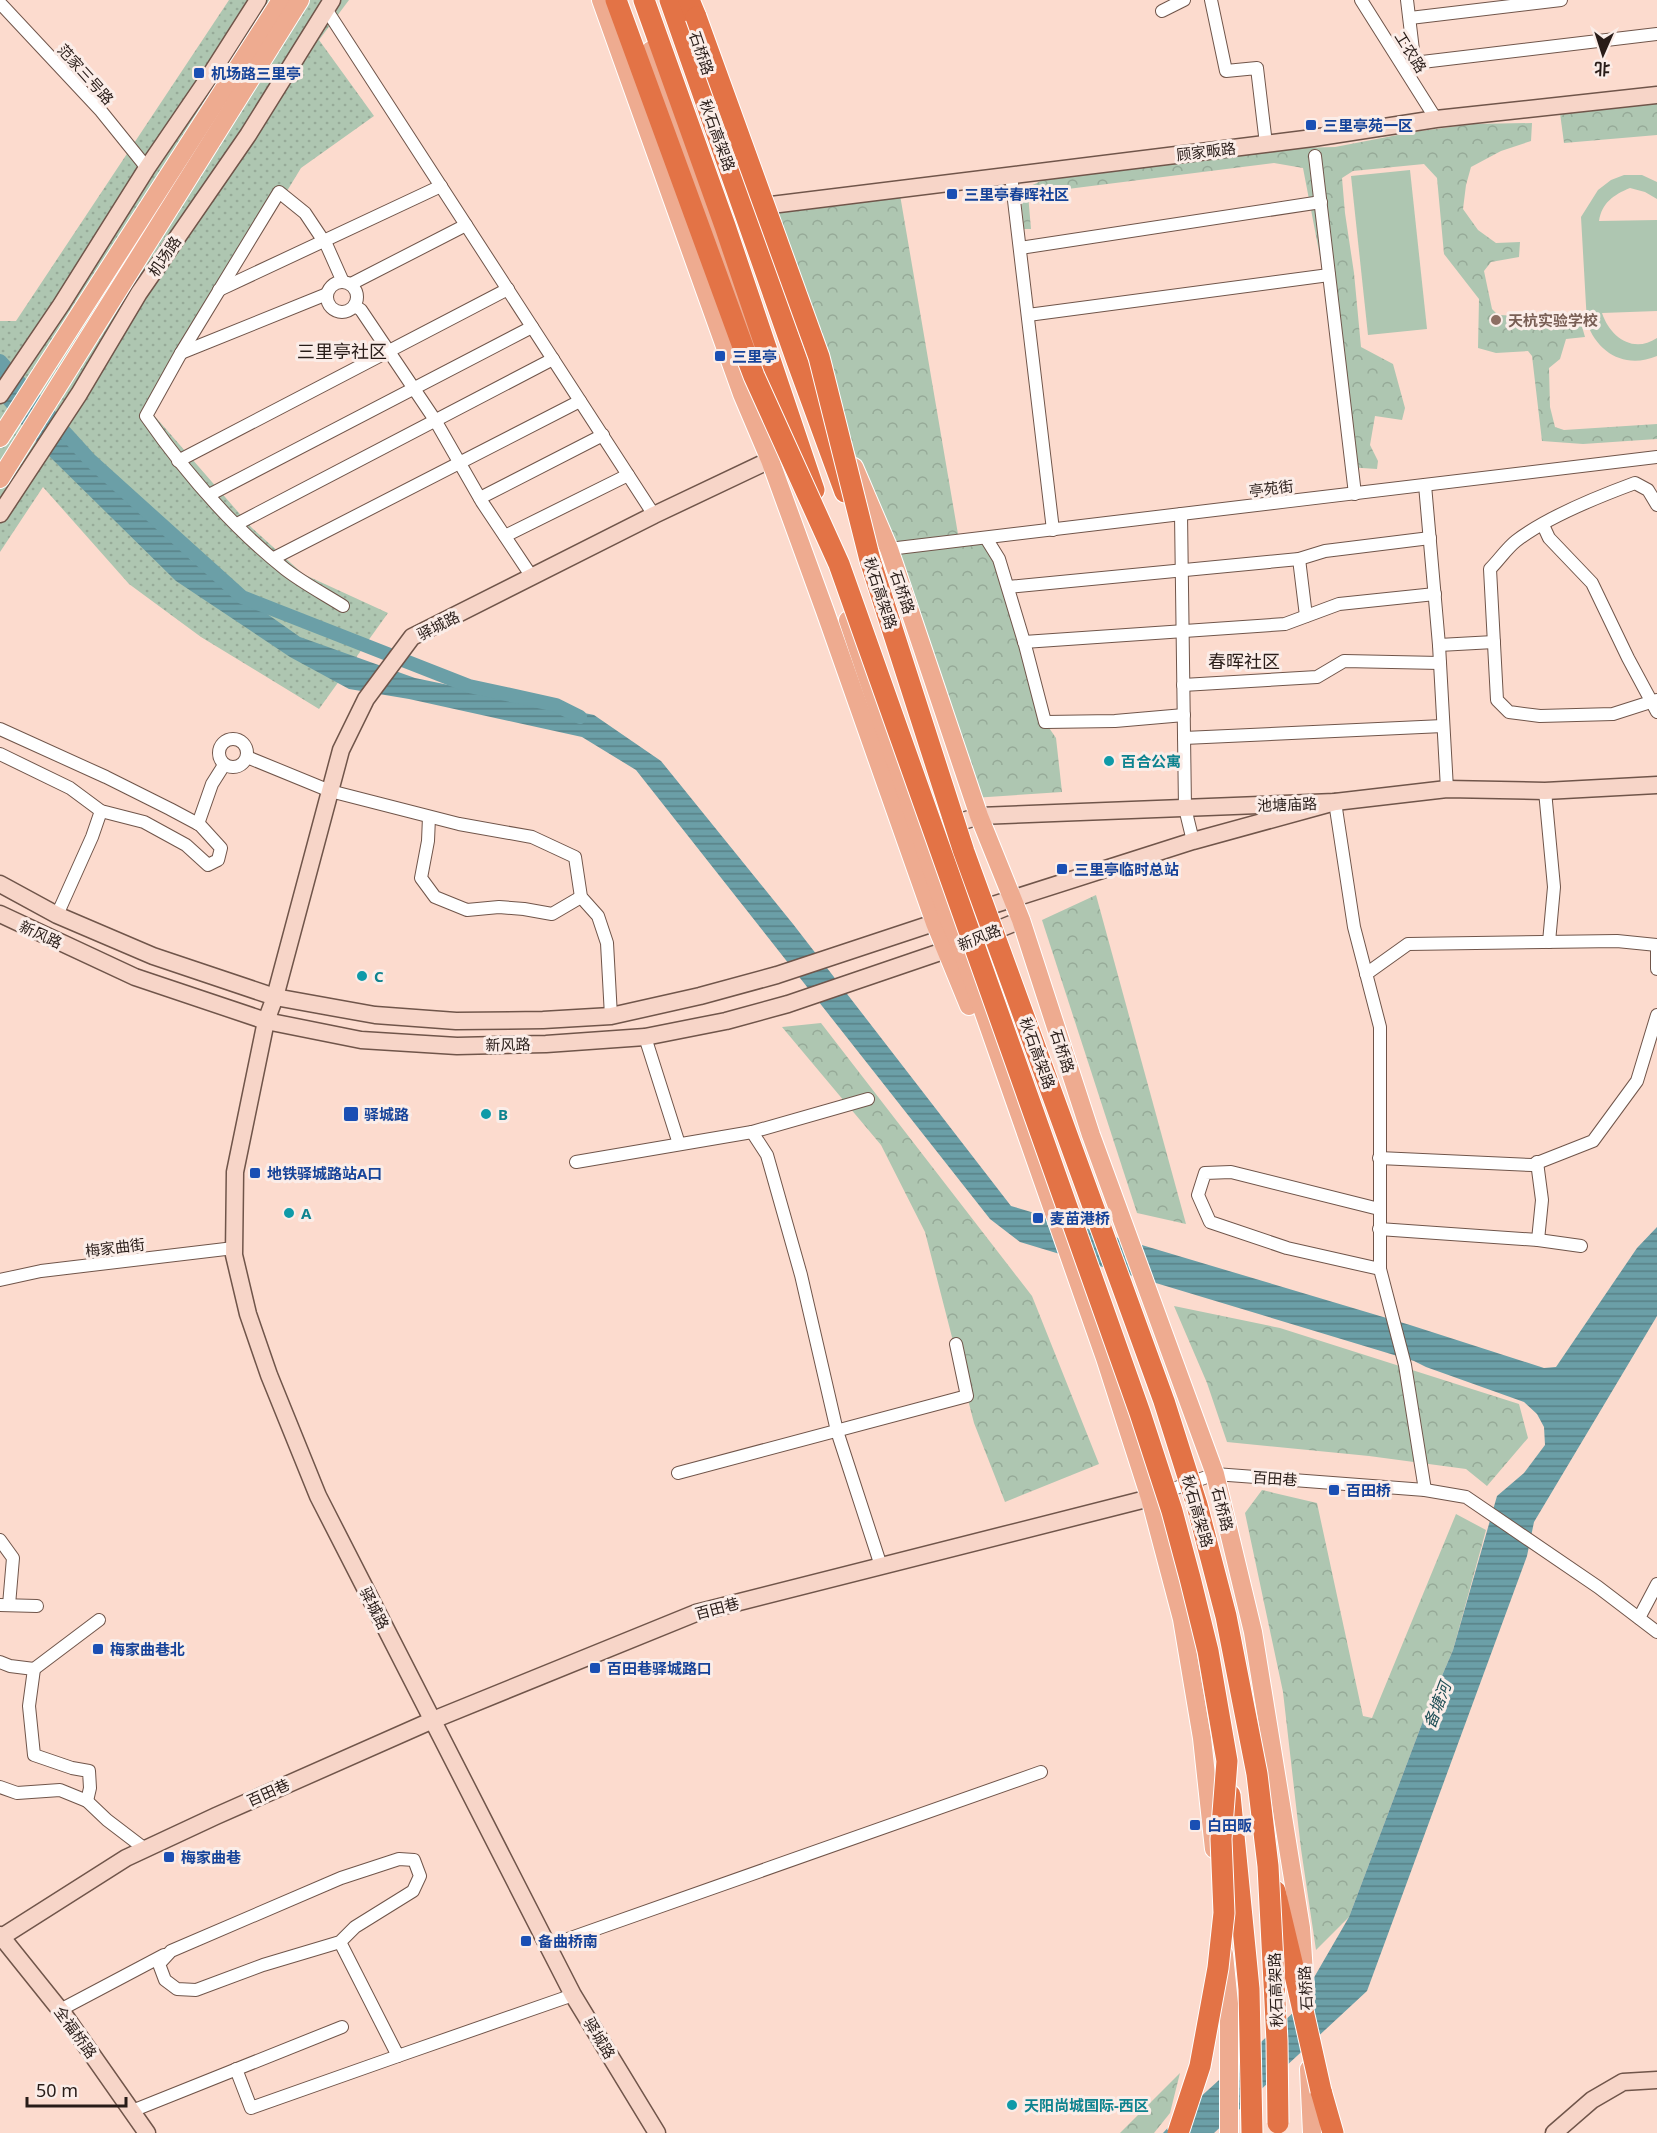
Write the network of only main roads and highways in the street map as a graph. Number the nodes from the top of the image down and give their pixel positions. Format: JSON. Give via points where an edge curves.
{"nodes":[{"id":1,"x":281,"y":0,"type":"edge"},
{"id":2,"x":300,"y":0,"type":"edge"},
{"id":3,"x":600,"y":0,"type":"edge"},
{"id":4,"x":616,"y":0,"type":"edge"},
{"id":5,"x":635,"y":0,"type":"edge"},
{"id":6,"x":644,"y":0,"type":"edge"},
{"id":7,"x":670,"y":0,"type":"edge"},
{"id":8,"x":690,"y":6,"type":"edge"},
{"id":9,"x":6,"y":425,"type":"edge"},
{"id":10,"x":0,"y":479,"type":"edge"},
{"id":11,"x":880,"y":554,"type":"junction"},
{"id":12,"x":839,"y":564,"type":"junction"},
{"id":13,"x":941,"y":920,"type":"junction"},
{"id":14,"x":1227,"y":1761,"type":"junction"},
{"id":15,"x":1268,"y":1866,"type":"junction"},
{"id":16,"x":1278,"y":2130,"type":"edge"},
{"id":17,"x":1178,"y":2133,"type":"edge"},
{"id":18,"x":1229,"y":2133,"type":"edge"},
{"id":19,"x":1252,"y":2133,"type":"edge"},
{"id":20,"x":1312,"y":2133,"type":"edge"},
{"id":21,"x":1333,"y":2133,"type":"edge"}],
"edges":[{"from":1,"to":9,"type":"main road"},
{"from":2,"to":10,"type":"main road","name":"机场路"},
{"from":3,"to":13,"type":"main road","via":[[742,394]]},
{"from":4,"to":12,"type":"highway","bridge":true,"via":[[754,376]]},
{"from":5,"to":13,"type":"main road","via":[[710,226],[790,442],[920,835]]},
{"from":6,"to":12,"type":"highway","name":"秋石高架路","bridge":true},
{"from":7,"to":11,"type":"highway","name":"秋石高架路","bridge":true,"via":[[797,361]]},
{"from":8,"to":11,"type":"main road","name":"石桥路","via":[[754,207]]},
{"from":8,"to":11,"type":"highway","bridge":true,"via":[[819,357]]},
{"from":11,"to":15,"type":"highway","name":"秋石高架路","bridge":true,"via":[[964,852],[1160,1390],[1197,1505],[1226,1616],[1251,1743]]},
{"from":11,"to":20,"type":"main road","name":"石桥路","bridge":true,"via":[[1021,920],[1091,1136],[1215,1474],[1253,1632],[1301,1928]]},
{"from":12,"to":14,"type":"highway","name":"秋石高架路","bridge":true,"via":[[1172,1511],[1208,1651]]},
{"from":13,"to":18,"type":"main road","via":[[1066,1260],[1090,1314],[1150,1498],[1182,1619],[1202,1738],[1229,2004]]},
{"from":14,"to":17,"type":"highway","bridge":true,"via":[[1221,1839],[1224,1913],[1218,1968],[1200,2066]]},
{"from":14,"to":19,"type":"highway","name":"秋石高架路","bridge":true,"via":[[1249,1989]]},
{"from":15,"to":16,"type":"highway","name":"秋石高架路","bridge":true},
{"from":15,"to":21,"type":"highway","bridge":true}]}
